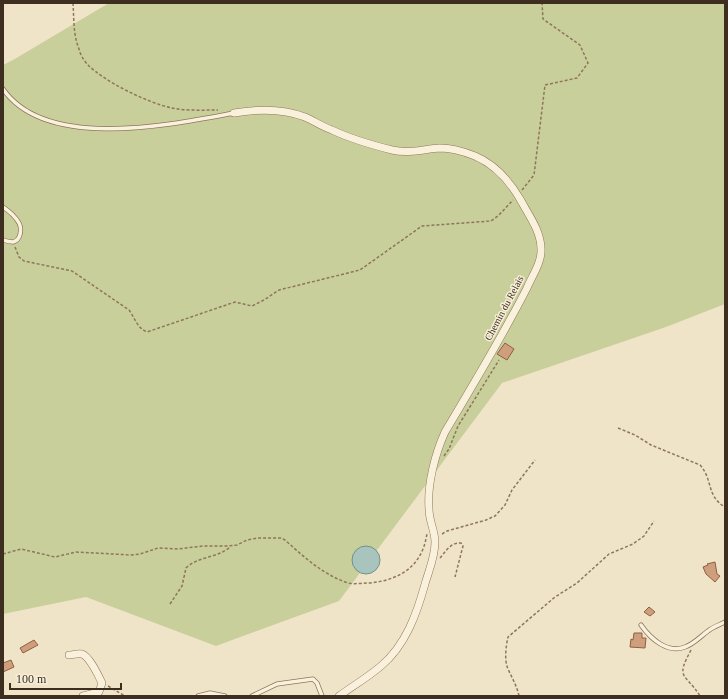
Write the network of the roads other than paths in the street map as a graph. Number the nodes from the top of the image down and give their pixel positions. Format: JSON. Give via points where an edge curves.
{"nodes":[{"id":1,"x":3,"y":89,"type":"edge"},
{"id":2,"x":234,"y":113,"type":"joint"},
{"id":3,"x":3,"y":207,"type":"edge"},
{"id":4,"x":3,"y":240,"type":"edge"},
{"id":5,"x":725,"y":622,"type":"edge"},
{"id":6,"x":641,"y":625,"type":"dead end"},
{"id":7,"x":69,"y":655,"type":"dead end"},
{"id":8,"x":83,"y":696,"type":"edge"},
{"id":9,"x":198,"y":696,"type":"edge"},
{"id":10,"x":225,"y":696,"type":"edge"},
{"id":11,"x":252,"y":696,"type":"edge"},
{"id":12,"x":322,"y":696,"type":"edge"},
{"id":13,"x":339,"y":696,"type":"edge"}],
"edges":[{"from":1,"to":2,"type":"lane","via":[[12,101],[31,114],[63,124],[100,129],[168,124]]},
{"from":2,"to":13,"type":"street","name":"Chemin du Relais","via":[[283,111],[356,139],[398,151],[415,152],[442,148],[464,152],[486,161],[503,175],[518,195],[539,234],[542,250],[514,314],[440,442],[429,504],[435,541],[432,562],[414,617],[393,654]]},
{"from":3,"to":4,"type":"lane","via":[[20,225],[17,239],[13,242]]},
{"from":5,"to":6,"type":"lane","via":[[709,630],[685,648],[666,646],[650,636]]},
{"from":7,"to":8,"type":"street","via":[[85,656],[91,662],[102,685],[99,692]]},
{"from":9,"to":10,"type":"lane","via":[[210,693]]},
{"from":11,"to":12,"type":"lane","via":[[277,684],[313,679],[317,682]]}]}
